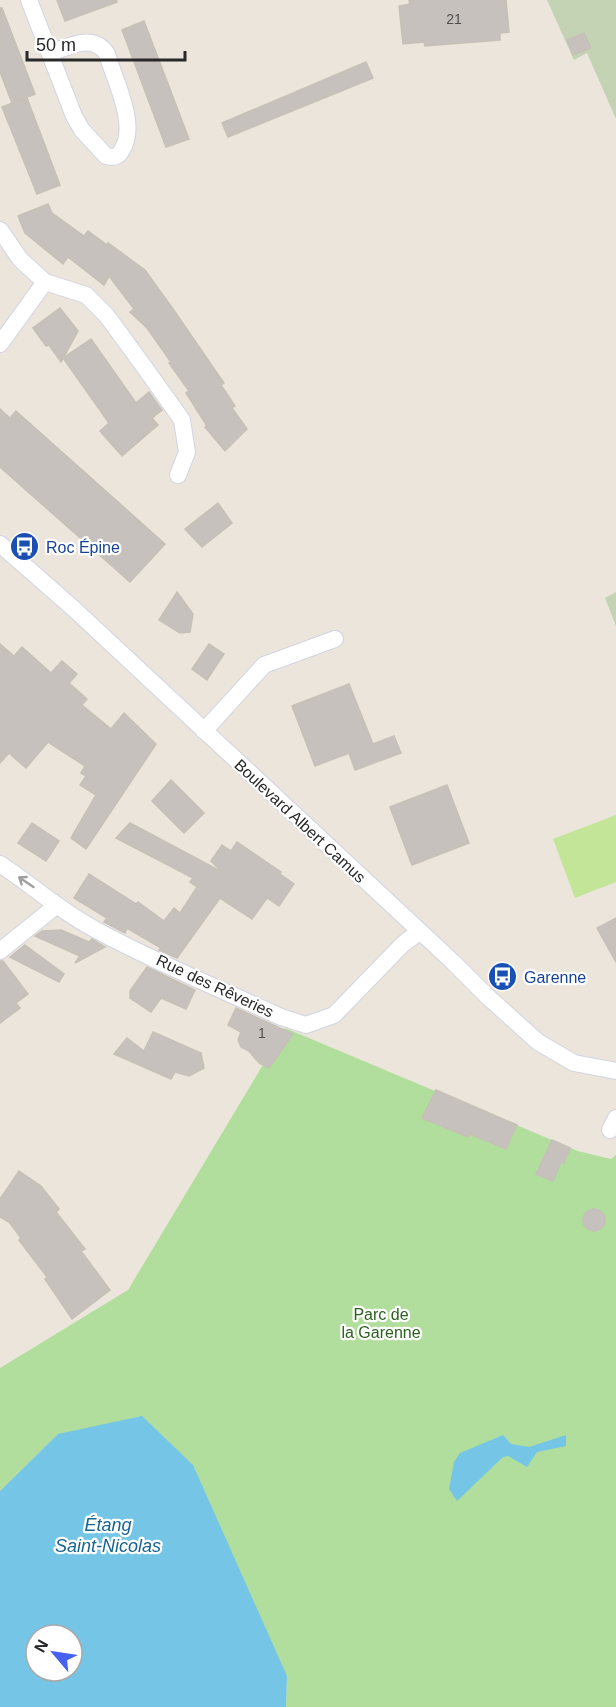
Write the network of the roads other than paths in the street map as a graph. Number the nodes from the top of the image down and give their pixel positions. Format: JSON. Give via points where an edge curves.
{"nodes":[{"id":1,"x":29,"y":0,"type":"edge"},
{"id":2,"x":50,"y":53,"type":"junction"},
{"id":3,"x":0,"y":230,"type":"edge"},
{"id":4,"x":45,"y":282,"type":"junction"},
{"id":5,"x":0,"y":344,"type":"edge"},
{"id":6,"x":178,"y":475,"type":"dead end"},
{"id":7,"x":0,"y":544,"type":"edge"},
{"id":8,"x":334,"y":639,"type":"dead end"},
{"id":9,"x":204,"y":731,"type":"junction"},
{"id":10,"x":0,"y":864,"type":"edge"},
{"id":11,"x":55,"y":903,"type":"junction"},
{"id":12,"x":419,"y":932,"type":"junction"},
{"id":13,"x":0,"y":951,"type":"edge"},
{"id":14,"x":616,"y":1071,"type":"edge"}],
"edges":[{"from":1,"to":2,"type":"street"},
{"from":2,"to":2,"type":"street","via":[[83,42],[103,48],[128,124],[126,143],[118,155],[106,156],[82,130]]},
{"from":3,"to":4,"type":"street","via":[[20,259]]},
{"from":4,"to":5,"type":"street"},
{"from":4,"to":6,"type":"street","via":[[86,296],[107,316],[182,420],[187,452]]},
{"from":7,"to":9,"type":"street","name":"Boulevard Albert Camus"},
{"from":8,"to":9,"type":"street","via":[[264,665]]},
{"from":9,"to":12,"type":"street","name":"Boulevard Albert Camus"},
{"from":11,"to":10,"type":"street","name":"Rue des Rêveries","one_way":true},
{"from":11,"to":12,"type":"street","name":"Rue des Rêveries","via":[[108,936],[306,1025],[334,1015]]},
{"from":11,"to":13,"type":"street"},
{"from":12,"to":14,"type":"street","name":"Boulevard Albert Camus","via":[[538,1042],[574,1063]]}]}
